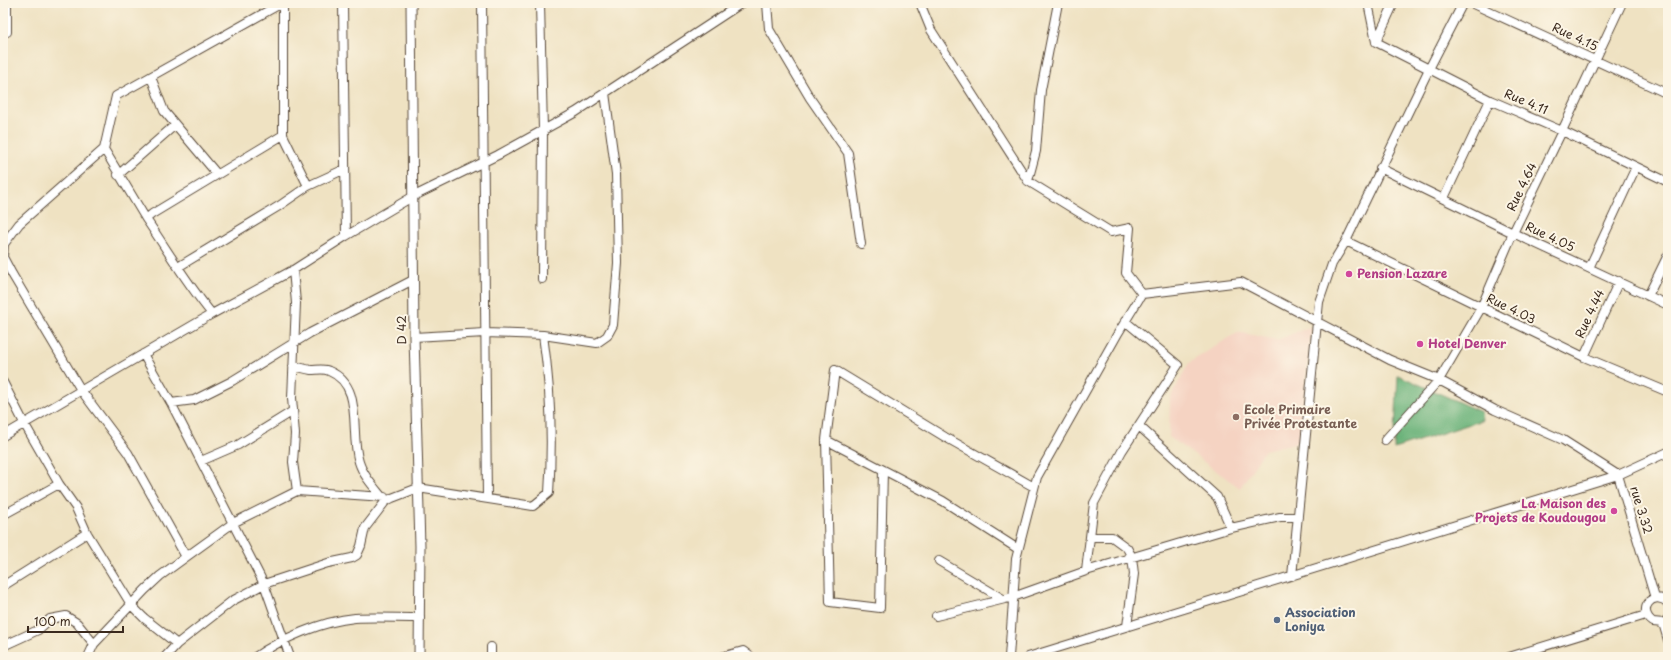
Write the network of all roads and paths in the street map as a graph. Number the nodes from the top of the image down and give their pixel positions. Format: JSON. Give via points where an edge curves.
{"nodes":[{"id":1,"x":7,"y":3,"type":"edge"},
{"id":2,"x":283,"y":3,"type":"edge"},
{"id":3,"x":344,"y":3,"type":"edge"},
{"id":4,"x":411,"y":3,"type":"edge"},
{"id":5,"x":482,"y":3,"type":"edge"},
{"id":6,"x":540,"y":3,"type":"edge"},
{"id":7,"x":742,"y":3,"type":"edge"},
{"id":8,"x":767,"y":3,"type":"edge"},
{"id":9,"x":920,"y":3,"type":"edge"},
{"id":10,"x":1058,"y":3,"type":"edge"},
{"id":11,"x":1368,"y":3,"type":"edge"},
{"id":12,"x":1394,"y":3,"type":"edge"},
{"id":13,"x":1463,"y":3,"type":"edge"},
{"id":14,"x":1471,"y":3,"type":"edge"},
{"id":15,"x":1622,"y":3,"type":"edge"},
{"id":16,"x":3,"y":32,"type":"edge"},
{"id":17,"x":1376,"y":42,"type":"junction"},
{"id":18,"x":1595,"y":60,"type":"junction"},
{"id":19,"x":1429,"y":69,"type":"junction"},
{"id":20,"x":151,"y":77,"type":"junction"},
{"id":21,"x":605,"y":93,"type":"junction"},
{"id":22,"x":1668,"y":94,"type":"edge"},
{"id":23,"x":1490,"y":100,"type":"junction"},
{"id":24,"x":175,"y":125,"type":"junction"},
{"id":25,"x":543,"y":130,"type":"junction"},
{"id":26,"x":1562,"y":131,"type":"junction"},
{"id":27,"x":283,"y":135,"type":"junction"},
{"id":28,"x":104,"y":149,"type":"junction"},
{"id":29,"x":484,"y":162,"type":"junction"},
{"id":30,"x":1636,"y":167,"type":"junction"},
{"id":31,"x":1380,"y":168,"type":"junction"},
{"id":32,"x":345,"y":169,"type":"junction"},
{"id":33,"x":217,"y":174,"type":"junction"},
{"id":34,"x":118,"y":175,"type":"junction"},
{"id":35,"x":1667,"y":179,"type":"edge"},
{"id":36,"x":1028,"y":181,"type":"junction"},
{"id":37,"x":308,"y":186,"type":"junction"},
{"id":38,"x":412,"y":197,"type":"junction"},
{"id":39,"x":1444,"y":198,"type":"junction"},
{"id":40,"x":146,"y":219,"type":"junction"},
{"id":41,"x":1513,"y":233,"type":"junction"},
{"id":42,"x":346,"y":236,"type":"junction"},
{"id":43,"x":1346,"y":241,"type":"junction"},
{"id":44,"x":862,"y":244,"type":"dead end"},
{"id":45,"x":1668,"y":255,"type":"edge"},
{"id":46,"x":178,"y":267,"type":"junction"},
{"id":47,"x":1589,"y":268,"type":"junction"},
{"id":48,"x":293,"y":270,"type":"junction"},
{"id":49,"x":542,"y":279,"type":"dead end"},
{"id":50,"x":413,"y":280,"type":"junction"},
{"id":51,"x":1619,"y":281,"type":"junction"},
{"id":52,"x":1142,"y":294,"type":"junction"},
{"id":53,"x":1648,"y":296,"type":"junction"},
{"id":54,"x":1668,"y":305,"type":"edge"},
{"id":55,"x":1481,"y":308,"type":"junction"},
{"id":56,"x":212,"y":314,"type":"junction"},
{"id":57,"x":1125,"y":321,"type":"junction"},
{"id":58,"x":1316,"y":322,"type":"junction"},
{"id":59,"x":485,"y":334,"type":"junction"},
{"id":60,"x":543,"y":335,"type":"junction"},
{"id":61,"x":414,"y":336,"type":"junction"},
{"id":62,"x":294,"y":343,"type":"junction"},
{"id":63,"x":143,"y":354,"type":"junction"},
{"id":64,"x":1584,"y":357,"type":"junction"},
{"id":65,"x":293,"y":366,"type":"junction"},
{"id":66,"x":1439,"y":380,"type":"junction"},
{"id":67,"x":3,"y":382,"type":"edge"},
{"id":68,"x":82,"y":390,"type":"junction"},
{"id":69,"x":1668,"y":392,"type":"edge"},
{"id":70,"x":171,"y":403,"type":"junction"},
{"id":71,"x":293,"y":411,"type":"junction"},
{"id":72,"x":24,"y":423,"type":"junction"},
{"id":73,"x":1139,"y":426,"type":"junction"},
{"id":74,"x":3,"y":436,"type":"edge"},
{"id":75,"x":826,"y":440,"type":"junction"},
{"id":76,"x":1385,"y":440,"type":"dead end"},
{"id":77,"x":1668,"y":452,"type":"edge"},
{"id":78,"x":201,"y":461,"type":"junction"},
{"id":79,"x":883,"y":470,"type":"junction"},
{"id":80,"x":1618,"y":475,"type":"junction"},
{"id":81,"x":59,"y":484,"type":"junction"},
{"id":82,"x":1034,"y":487,"type":"junction"},
{"id":83,"x":418,"y":488,"type":"junction"},
{"id":84,"x":297,"y":492,"type":"junction"},
{"id":85,"x":382,"y":497,"type":"junction"},
{"id":86,"x":392,"y":498,"type":"junction"},
{"id":87,"x":487,"y":498,"type":"junction"},
{"id":88,"x":3,"y":516,"type":"edge"},
{"id":89,"x":1298,"y":517,"type":"junction"},
{"id":90,"x":233,"y":523,"type":"junction"},
{"id":91,"x":1230,"y":528,"type":"junction"},
{"id":92,"x":87,"y":533,"type":"junction"},
{"id":93,"x":1090,"y":537,"type":"junction"},
{"id":94,"x":1018,"y":549,"type":"junction"},
{"id":95,"x":186,"y":557,"type":"junction"},
{"id":96,"x":1132,"y":557,"type":"junction"},
{"id":97,"x":939,"y":561,"type":"dead end"},
{"id":98,"x":1086,"y":571,"type":"junction"},
{"id":99,"x":1292,"y":576,"type":"junction"},
{"id":100,"x":264,"y":584,"type":"junction"},
{"id":101,"x":3,"y":586,"type":"edge"},
{"id":102,"x":1013,"y":597,"type":"junction"},
{"id":103,"x":1655,"y":598,"type":"junction"},
{"id":104,"x":1003,"y":599,"type":"junction"},
{"id":105,"x":1668,"y":602,"type":"edge"},
{"id":106,"x":132,"y":606,"type":"junction"},
{"id":107,"x":1646,"y":615,"type":"junction"},
{"id":108,"x":936,"y":616,"type":"dead end"},
{"id":109,"x":420,"y":618,"type":"junction"},
{"id":110,"x":1665,"y":621,"type":"edge"},
{"id":111,"x":1127,"y":626,"type":"junction"},
{"id":112,"x":285,"y":639,"type":"junction"},
{"id":113,"x":1668,"y":640,"type":"edge"},
{"id":114,"x":94,"y":644,"type":"junction"},
{"id":115,"x":177,"y":644,"type":"junction"},
{"id":116,"x":3,"y":646,"type":"edge"},
{"id":117,"x":491,"y":647,"type":"dead end"},
{"id":118,"x":88,"y":657,"type":"edge"},
{"id":119,"x":165,"y":657,"type":"edge"},
{"id":120,"x":254,"y":657,"type":"edge"},
{"id":121,"x":290,"y":657,"type":"edge"},
{"id":122,"x":419,"y":657,"type":"edge"},
{"id":123,"x":491,"y":657,"type":"edge"},
{"id":124,"x":721,"y":657,"type":"edge"},
{"id":125,"x":751,"y":657,"type":"edge"},
{"id":126,"x":1009,"y":657,"type":"edge"},
{"id":127,"x":1028,"y":657,"type":"edge"},
{"id":128,"x":1509,"y":657,"type":"edge"}],
"edges":[{"from":1,"to":16,"type":"street","via":[[7,32]]},
{"from":2,"to":20,"type":"street"},
{"from":2,"to":27,"type":"street"},
{"from":3,"to":32,"type":"street"},
{"from":4,"to":38,"type":"street","name":"D 42","number":"D 42"},
{"from":5,"to":29,"type":"street"},
{"from":6,"to":25,"type":"street"},
{"from":7,"to":21,"type":"street"},
{"from":8,"to":44,"type":"street","via":[[769,29],[810,98],[848,153]]},
{"from":9,"to":36,"type":"street","via":[[931,30]]},
{"from":10,"to":36,"type":"street","via":[[1041,90],[1036,151]]},
{"from":11,"to":17,"type":"street"},
{"from":12,"to":17,"type":"street"},
{"from":13,"to":19,"type":"street"},
{"from":14,"to":18,"type":"street","name":"Rue 4.15"},
{"from":15,"to":18,"type":"street","name":"Rue 4.64"},
{"from":17,"to":19,"type":"street","name":"Rue 4.11"},
{"from":18,"to":22,"type":"street","name":"Rue 4.15"},
{"from":18,"to":26,"type":"street","name":"Rue 4.64"},
{"from":19,"to":23,"type":"street","name":"Rue 4.11"},
{"from":19,"to":31,"type":"street"},
{"from":20,"to":24,"type":"street","via":[[164,111]]},
{"from":20,"to":28,"type":"street","via":[[116,96]]},
{"from":21,"to":25,"type":"street"},
{"from":21,"to":60,"type":"street","via":[[616,174],[618,263],[613,325],[607,336],[597,343]]},
{"from":23,"to":26,"type":"street","name":"Rue 4.11"},
{"from":23,"to":39,"type":"street"},
{"from":24,"to":33,"type":"street"},
{"from":24,"to":34,"type":"street"},
{"from":25,"to":29,"type":"street"},
{"from":25,"to":49,"type":"street"},
{"from":26,"to":30,"type":"street","name":"Rue 4.11"},
{"from":26,"to":41,"type":"street","name":"Rue 4.64"},
{"from":27,"to":33,"type":"street"},
{"from":27,"to":37,"type":"street"},
{"from":28,"to":34,"type":"street"},
{"from":28,"to":68,"type":"street","via":[[19,224],[4,244],[3,257],[6,263]]},
{"from":29,"to":38,"type":"street"},
{"from":29,"to":59,"type":"street"},
{"from":30,"to":35,"type":"street","name":"Rue 4.11"},
{"from":30,"to":47,"type":"street"},
{"from":31,"to":39,"type":"street","name":"Rue 4.05"},
{"from":31,"to":43,"type":"street"},
{"from":32,"to":37,"type":"street"},
{"from":32,"to":42,"type":"street"},
{"from":33,"to":40,"type":"street"},
{"from":34,"to":40,"type":"street"},
{"from":36,"to":52,"type":"street","via":[[1111,232],[1130,228],[1126,273]]},
{"from":37,"to":46,"type":"street"},
{"from":38,"to":42,"type":"street"},
{"from":38,"to":50,"type":"street","name":"D 42","number":"D 42"},
{"from":39,"to":41,"type":"street","name":"Rue 4.05"},
{"from":40,"to":46,"type":"street"},
{"from":41,"to":47,"type":"street","name":"Rue 4.05"},
{"from":41,"to":55,"type":"street","name":"Rue 4.64"},
{"from":42,"to":48,"type":"street"},
{"from":43,"to":55,"type":"street","name":"Rue 4.03"},
{"from":43,"to":58,"type":"street","via":[[1332,264],[1319,302]]},
{"from":45,"to":53,"type":"street"},
{"from":46,"to":56,"type":"street"},
{"from":47,"to":51,"type":"street","name":"Rue 4.05"},
{"from":48,"to":56,"type":"street"},
{"from":48,"to":62,"type":"street","via":[[296,303]]},
{"from":50,"to":61,"type":"street","name":"D 42","number":"D 42"},
{"from":50,"to":62,"type":"street"},
{"from":51,"to":53,"type":"street","name":"Rue 4.05"},
{"from":51,"to":64,"type":"street","name":"Rue 4.44"},
{"from":52,"to":57,"type":"street"},
{"from":52,"to":58,"type":"street","via":[[1241,282]]},
{"from":53,"to":54,"type":"street","name":"Rue 4.05"},
{"from":55,"to":64,"type":"street","name":"Rue 4.03"},
{"from":55,"to":66,"type":"street","name":"Rue 4.64"},
{"from":56,"to":63,"type":"street"},
{"from":57,"to":73,"type":"street","via":[[1178,365]]},
{"from":57,"to":82,"type":"street","via":[[1037,477]]},
{"from":58,"to":66,"type":"street","via":[[1390,360]]},
{"from":58,"to":89,"type":"street"},
{"from":59,"to":60,"type":"street"},
{"from":59,"to":61,"type":"street"},
{"from":59,"to":87,"type":"street"},
{"from":60,"to":87,"type":"street","via":[[551,411],[549,493],[532,506]]},
{"from":61,"to":83,"type":"street","name":"D 42","number":"D 42"},
{"from":62,"to":65,"type":"street"},
{"from":62,"to":70,"type":"street","via":[[232,381],[194,400]]},
{"from":63,"to":68,"type":"street"},
{"from":63,"to":70,"type":"street"},
{"from":64,"to":69,"type":"street","name":"Rue 4.03"},
{"from":65,"to":71,"type":"street"},
{"from":65,"to":85,"type":"street","via":[[327,370],[338,375],[349,389],[355,410],[358,461],[364,474]]},
{"from":66,"to":76,"type":"street","name":"Rue 4.64"},
{"from":66,"to":80,"type":"street","via":[[1495,410],[1563,440]]},
{"from":67,"to":72,"type":"street"},
{"from":68,"to":72,"type":"street"},
{"from":68,"to":95,"type":"street","via":[[128,453]]},
{"from":70,"to":78,"type":"street"},
{"from":71,"to":78,"type":"street","via":[[238,444]]},
{"from":71,"to":84,"type":"street","via":[[293,462]]},
{"from":72,"to":74,"type":"street"},
{"from":72,"to":81,"type":"street"},
{"from":73,"to":91,"type":"street","via":[[1217,497]]},
{"from":73,"to":93,"type":"street","via":[[1122,451],[1094,503]]},
{"from":75,"to":79,"type":"street"},
{"from":75,"to":79,"type":"street","via":[[830,602],[880,608]]},
{"from":75,"to":82,"type":"street","via":[[835,370],[945,437]]},
{"from":77,"to":80,"type":"street"},
{"from":78,"to":90,"type":"street"},
{"from":79,"to":94,"type":"street","via":[[943,501]]},
{"from":80,"to":99,"type":"street"},
{"from":80,"to":103,"type":"street","name":"rue 3.32"},
{"from":81,"to":88,"type":"street"},
{"from":81,"to":92,"type":"street","via":[[76,508]]},
{"from":82,"to":94,"type":"street"},
{"from":83,"to":86,"type":"street"},
{"from":83,"to":87,"type":"street"},
{"from":83,"to":109,"type":"street","name":"D 42","number":"D 42"},
{"from":84,"to":85,"type":"street"},
{"from":84,"to":90,"type":"street"},
{"from":85,"to":86,"type":"street"},
{"from":86,"to":100,"type":"street","via":[[385,502],[365,528],[361,546],[352,558],[328,563]]},
{"from":89,"to":91,"type":"street","via":[[1280,517]]},
{"from":89,"to":99,"type":"street"},
{"from":90,"to":95,"type":"street"},
{"from":90,"to":100,"type":"street"},
{"from":91,"to":96,"type":"street"},
{"from":92,"to":101,"type":"street"},
{"from":92,"to":106,"type":"street"},
{"from":93,"to":96,"type":"street","via":[[1112,537],[1127,548]]},
{"from":93,"to":98,"type":"street"},
{"from":94,"to":102,"type":"street"},
{"from":95,"to":106,"type":"street","via":[[160,576]]},
{"from":96,"to":98,"type":"street"},
{"from":96,"to":111,"type":"street","via":[[1134,574]]},
{"from":97,"to":104,"type":"street"},
{"from":98,"to":102,"type":"street"},
{"from":99,"to":111,"type":"street"},
{"from":100,"to":112,"type":"street"},
{"from":100,"to":115,"type":"street","via":[[232,601]]},
{"from":102,"to":104,"type":"street"},
{"from":102,"to":126,"type":"street"},
{"from":103,"to":105,"type":"street"},
{"from":103,"to":107,"type":"street","via":[[1647,605]]},
{"from":104,"to":108,"type":"street"},
{"from":106,"to":114,"type":"street"},
{"from":106,"to":115,"type":"street"},
{"from":107,"to":110,"type":"street","via":[[1653,622]]},
{"from":107,"to":128,"type":"street"},
{"from":109,"to":112,"type":"street","via":[[354,618],[322,625]]},
{"from":109,"to":122,"type":"street","name":"D 42","number":"D 42"},
{"from":110,"to":113,"type":"street"},
{"from":111,"to":127,"type":"street"},
{"from":112,"to":120,"type":"street"},
{"from":112,"to":121,"type":"street"},
{"from":114,"to":116,"type":"street","via":[[77,623],[66,616],[50,619],[38,630]]},
{"from":114,"to":118,"type":"street"},
{"from":115,"to":119,"type":"street"},
{"from":117,"to":123,"type":"street"},
{"from":124,"to":125,"type":"street","via":[[743,650]]}]}
